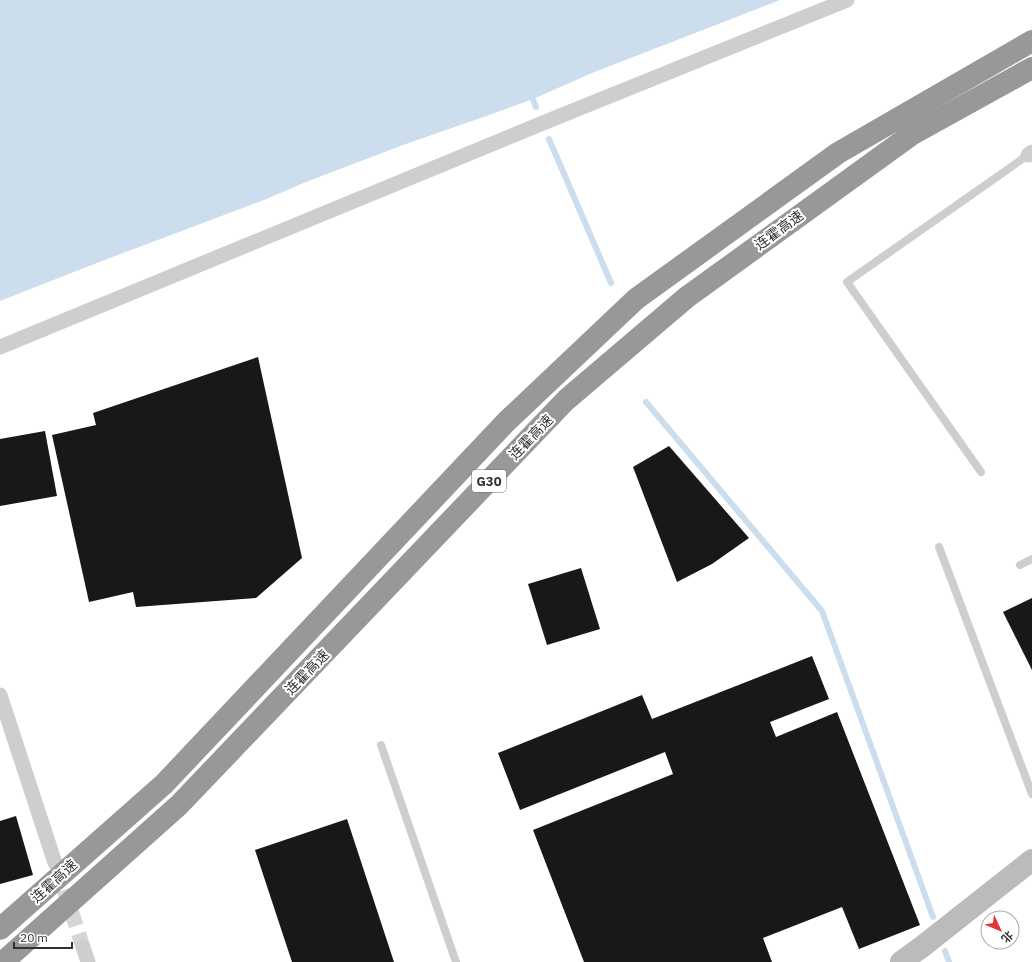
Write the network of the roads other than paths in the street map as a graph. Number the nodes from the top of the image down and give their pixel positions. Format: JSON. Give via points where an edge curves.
{"nodes":[{"id":1,"x":847,"y":0,"type":"edge"},
{"id":2,"x":1032,"y":41,"type":"edge"},
{"id":3,"x":1032,"y":68,"type":"edge"},
{"id":4,"x":1031,"y":156,"type":"edge"},
{"id":5,"x":0,"y":347,"type":"edge"},
{"id":6,"x":981,"y":472,"type":"dead end"},
{"id":7,"x":939,"y":547,"type":"dead end"},
{"id":8,"x":1032,"y":559,"type":"edge"},
{"id":9,"x":1020,"y":565,"type":"dead end"},
{"id":10,"x":0,"y":695,"type":"edge"},
{"id":11,"x":381,"y":745,"type":"dead end"},
{"id":12,"x":1032,"y":794,"type":"edge"},
{"id":13,"x":1032,"y":860,"type":"edge"},
{"id":14,"x":55,"y":863,"type":"tunnel mouth"},
{"id":15,"x":0,"y":929,"type":"edge"},
{"id":16,"x":83,"y":947,"type":"tunnel mouth"},
{"id":17,"x":3,"y":962,"type":"edge"},
{"id":18,"x":88,"y":962,"type":"edge"},
{"id":19,"x":456,"y":962,"type":"edge"},
{"id":20,"x":901,"y":962,"type":"edge"}],
"edges":[{"from":1,"to":5,"type":"street"},
{"from":2,"to":15,"type":"highway","name":"连霍高速","number":"G30","via":[[838,153],[636,299],[506,422],[164,784]]},
{"from":3,"to":17,"type":"highway","name":"连霍高速","number":"G30","via":[[911,135],[687,298],[566,400],[179,805]]},
{"from":4,"to":6,"type":"lane","via":[[847,282]]},
{"from":7,"to":12,"type":"lane"},
{"from":8,"to":9,"type":"lane"},
{"from":10,"to":14,"type":"street"},
{"from":11,"to":19,"type":"lane"},
{"from":13,"to":20,"type":"street"},
{"from":16,"to":18,"type":"street"}]}
